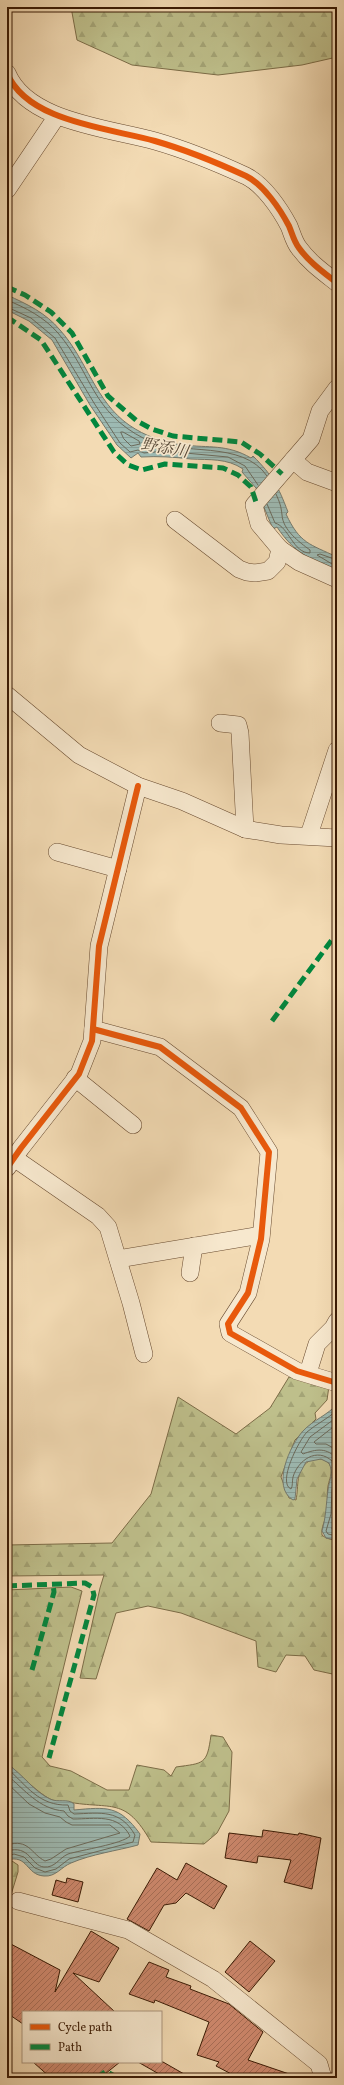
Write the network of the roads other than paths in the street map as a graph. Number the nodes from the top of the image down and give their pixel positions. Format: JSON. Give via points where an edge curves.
{"nodes":[{"id":1,"x":7,"y":73,"type":"edge"},
{"id":2,"x":57,"y":116,"type":"junction"},
{"id":3,"x":7,"y":190,"type":"edge"},
{"id":4,"x":337,"y":283,"type":"edge"},
{"id":5,"x":337,"y":388,"type":"edge"},
{"id":6,"x":293,"y":460,"type":"junction"},
{"id":7,"x":337,"y":483,"type":"edge"},
{"id":8,"x":175,"y":520,"type":"dead end"},
{"id":9,"x":280,"y":549,"type":"junction"},
{"id":10,"x":337,"y":579,"type":"edge"},
{"id":11,"x":7,"y":695,"type":"edge"},
{"id":12,"x":220,"y":723,"type":"dead end"},
{"id":13,"x":337,"y":750,"type":"edge"},
{"id":14,"x":138,"y":786,"type":"junction"},
{"id":15,"x":245,"y":829,"type":"junction"},
{"id":16,"x":309,"y":835,"type":"junction"},
{"id":17,"x":337,"y":838,"type":"edge"},
{"id":18,"x":57,"y":852,"type":"dead end"},
{"id":19,"x":118,"y":869,"type":"junction"},
{"id":20,"x":93,"y":1029,"type":"junction"},
{"id":21,"x":75,"y":1078,"type":"junction"},
{"id":22,"x":133,"y":1125,"type":"dead end"},
{"id":23,"x":10,"y":1163,"type":"edge"},
{"id":24,"x":261,"y":1235,"type":"junction"},
{"id":25,"x":194,"y":1246,"type":"junction"},
{"id":26,"x":118,"y":1259,"type":"junction"},
{"id":27,"x":190,"y":1274,"type":"dead end"},
{"id":28,"x":337,"y":1321,"type":"edge"},
{"id":29,"x":144,"y":1354,"type":"dead end"},
{"id":30,"x":308,"y":1373,"type":"junction"},
{"id":31,"x":337,"y":1382,"type":"edge"},
{"id":32,"x":18,"y":1901,"type":"dead end"},
{"id":33,"x":323,"y":2078,"type":"edge"}],
"edges":[{"from":1,"to":2,"type":"street","via":[[11,83],[30,103]]},
{"from":2,"to":3,"type":"street"},
{"from":2,"to":4,"type":"street","via":[[157,142],[248,177],[268,194],[288,224],[298,247],[312,263]]},
{"from":5,"to":6,"type":"street","via":[[320,411],[311,439]]},
{"from":6,"to":7,"type":"street","via":[[308,472]]},
{"from":6,"to":9,"type":"street","via":[[254,505],[259,524]]},
{"from":8,"to":9,"type":"street","via":[[239,569],[247,572],[268,571],[277,562]]},
{"from":9,"to":10,"type":"street","via":[[299,562]]},
{"from":11,"to":14,"type":"street","via":[[80,755]]},
{"from":12,"to":15,"type":"street","via":[[238,725],[240,733]]},
{"from":13,"to":16,"type":"street"},
{"from":14,"to":15,"type":"street","via":[[182,801]]},
{"from":14,"to":19,"type":"street"},
{"from":15,"to":16,"type":"street","via":[[281,835]]},
{"from":16,"to":17,"type":"street"},
{"from":18,"to":19,"type":"street"},
{"from":19,"to":20,"type":"street","via":[[99,946]]},
{"from":20,"to":21,"type":"street","via":[[92,1041]]},
{"from":20,"to":24,"type":"street","via":[[160,1047],[241,1108],[269,1152]]},
{"from":21,"to":22,"type":"street"},
{"from":21,"to":23,"type":"street"},
{"from":23,"to":26,"type":"street","via":[[98,1216],[108,1227]]},
{"from":24,"to":25,"type":"street"},
{"from":24,"to":30,"type":"street","via":[[248,1294],[228,1324],[230,1333],[297,1371]]},
{"from":25,"to":26,"type":"street"},
{"from":25,"to":27,"type":"street"},
{"from":26,"to":29,"type":"street"},
{"from":28,"to":30,"type":"street","via":[[317,1344]]},
{"from":30,"to":31,"type":"street"},
{"from":32,"to":33,"type":"street","via":[[128,1930],[206,1975],[319,2064]]}]}
